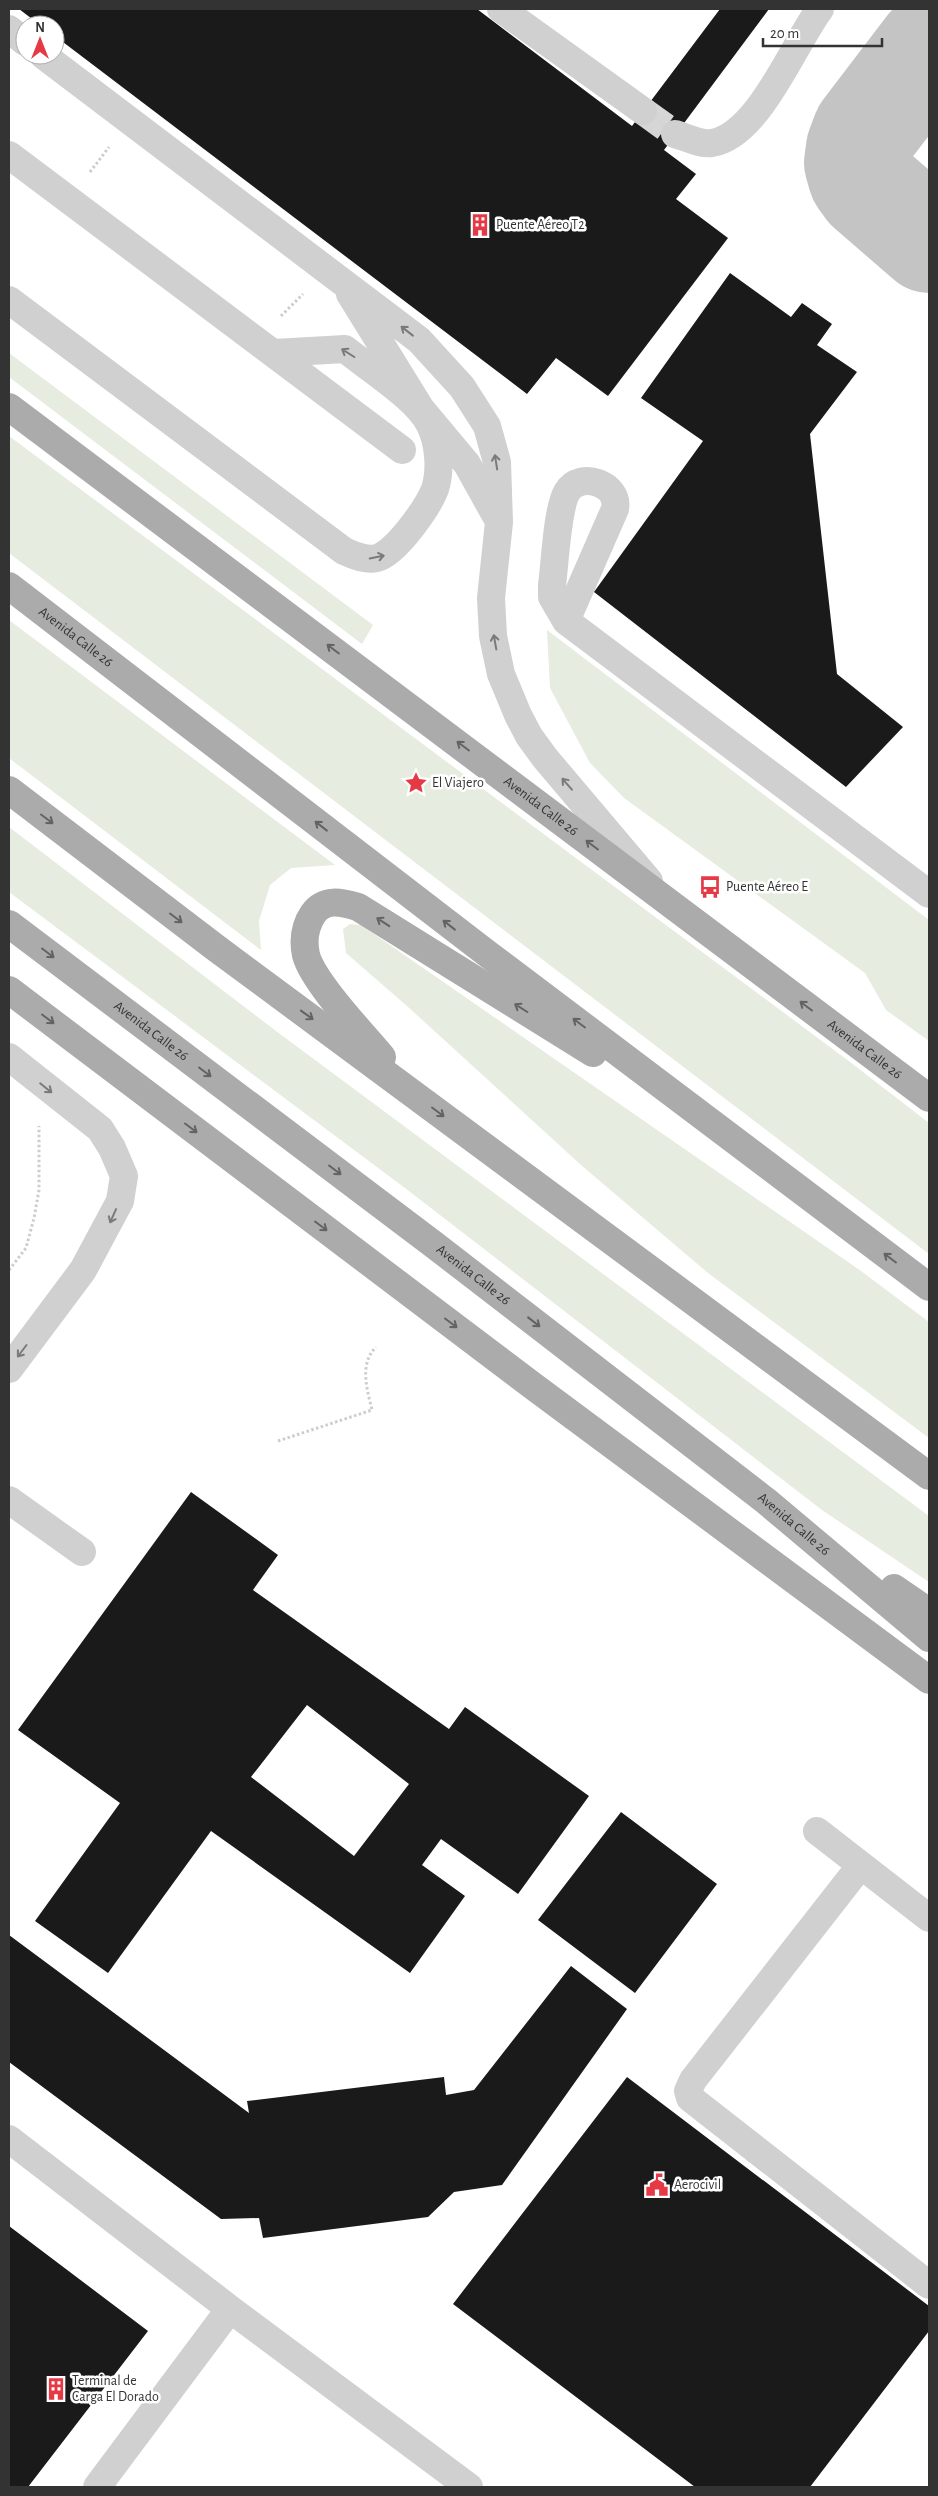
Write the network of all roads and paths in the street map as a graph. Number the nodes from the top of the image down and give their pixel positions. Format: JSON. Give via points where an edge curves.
{"nodes":[{"id":1,"x":501,"y":9,"type":"edge"},
{"id":2,"x":820,"y":9,"type":"edge"},
{"id":3,"x":56,"y":65,"type":"edge"},
{"id":4,"x":643,"y":111,"type":"tunnel mouth"},
{"id":5,"x":129,"y":120,"type":"junction"},
{"id":6,"x":675,"y":134,"type":"tunnel mouth"},
{"id":7,"x":9,"y":155,"type":"edge"},
{"id":8,"x":69,"y":200,"type":"junction"},
{"id":9,"x":333,"y":274,"type":"junction"},
{"id":10,"x":9,"y":300,"type":"edge"},
{"id":11,"x":265,"y":347,"type":"junction"},
{"id":12,"x":9,"y":407,"type":"edge"},
{"id":13,"x":421,"y":410,"type":"junction"},
{"id":14,"x":402,"y":450,"type":"dead end"},
{"id":15,"x":499,"y":522,"type":"junction"},
{"id":16,"x":9,"y":586,"type":"edge"},
{"id":17,"x":566,"y":621,"type":"dead end"},
{"id":18,"x":9,"y":790,"type":"edge"},
{"id":19,"x":929,"y":894,"type":"edge"},
{"id":20,"x":666,"y":902,"type":"junction"},
{"id":21,"x":9,"y":924,"type":"edge"},
{"id":22,"x":9,"y":990,"type":"edge"},
{"id":23,"x":9,"y":1057,"type":"edge"},
{"id":24,"x":409,"y":1090,"type":"junction"},
{"id":25,"x":929,"y":1098,"type":"edge"},
{"id":26,"x":38,"y":1122,"type":"dead end"},
{"id":27,"x":741,"y":1144,"type":"junction"},
{"id":28,"x":9,"y":1270,"type":"edge"},
{"id":29,"x":929,"y":1287,"type":"edge"},
{"id":30,"x":376,"y":1347,"type":"dead end"},
{"id":31,"x":9,"y":1369,"type":"edge"},
{"id":32,"x":278,"y":1441,"type":"dead end"},
{"id":33,"x":929,"y":1476,"type":"edge"},
{"id":34,"x":9,"y":1500,"type":"edge"},
{"id":35,"x":766,"y":1501,"type":"junction"},
{"id":36,"x":82,"y":1552,"type":"dead end"},
{"id":37,"x":929,"y":1612,"type":"edge"},
{"id":38,"x":929,"y":1638,"type":"edge"},
{"id":39,"x":929,"y":1680,"type":"edge"},
{"id":40,"x":818,"y":1832,"type":"dead end"},
{"id":41,"x":861,"y":1866,"type":"junction"},
{"id":42,"x":929,"y":1918,"type":"edge"},
{"id":43,"x":9,"y":2140,"type":"edge"},
{"id":44,"x":929,"y":2285,"type":"edge"},
{"id":45,"x":230,"y":2309,"type":"junction"},
{"id":46,"x":97,"y":2487,"type":"edge"},
{"id":47,"x":469,"y":2487,"type":"edge"}],
"edges":[{"from":1,"to":4,"type":"lane"},
{"from":2,"to":6,"type":"lane","via":[[756,111],[734,136],[710,144]]},
{"from":3,"to":5,"type":"lane"},
{"from":5,"to":8,"type":"path"},
{"from":5,"to":9,"type":"lane"},
{"from":7,"to":8,"type":"lane"},
{"from":8,"to":11,"type":"lane"},
{"from":9,"to":11,"type":"path","via":[[269,326]]},
{"from":9,"to":13,"type":"lane"},
{"from":15,"to":9,"type":"lane","one_way":true,"via":[[497,462],[487,426],[462,387],[419,340]]},
{"from":10,"to":13,"type":"lane","one_way":true,"via":[[333,543],[356,556],[375,558],[394,549],[434,490],[438,461],[430,426]]},
{"from":13,"to":11,"type":"lane","one_way":true,"via":[[344,349]]},
{"from":11,"to":14,"type":"lane"},
{"from":20,"to":12,"type":"main road","name":"Avenida Calle 26","one_way":true},
{"from":13,"to":15,"type":"lane","via":[[467,464]]},
{"from":20,"to":15,"type":"lane","one_way":true,"via":[[545,758],[518,716],[501,674],[493,636],[492,598]]},
{"from":27,"to":16,"type":"main road","name":"Avenida Calle 26","one_way":true},
{"from":17,"to":19,"type":"lane"},
{"from":18,"to":24,"type":"main road","one_way":true},
{"from":25,"to":20,"type":"main road","name":"Avenida Calle 26","one_way":true},
{"from":21,"to":35,"type":"main road","name":"Avenida Calle 26","one_way":true,"via":[[433,1244]]},
{"from":22,"to":39,"type":"main road","one_way":true},
{"from":23,"to":31,"type":"lane","one_way":true,"via":[[100,1129],[124,1176],[120,1201],[84,1270]]},
{"from":27,"to":24,"type":"main road","one_way":true,"via":[[358,907],[341,902],[325,903],[314,912],[308,923],[304,938],[306,956],[333,999]]},
{"from":24,"to":33,"type":"main road","one_way":true},
{"from":26,"to":28,"type":"path","via":[[39,1190],[34,1218],[26,1248]]},
{"from":29,"to":27,"type":"main road","name":"Avenida Calle 26","one_way":true},
{"from":30,"to":32,"type":"path","via":[[370,1353],[366,1370],[372,1410]]},
{"from":34,"to":36,"type":"lane"},
{"from":35,"to":37,"type":"main road"},
{"from":35,"to":38,"type":"main road","name":"Avenida Calle 26"},
{"from":40,"to":41,"type":"lane"},
{"from":41,"to":42,"type":"lane"},
{"from":41,"to":44,"type":"lane","via":[[693,2080],[688,2091],[690,2098]]},
{"from":43,"to":45,"type":"lane"},
{"from":45,"to":46,"type":"lane"},
{"from":45,"to":47,"type":"lane"}]}
